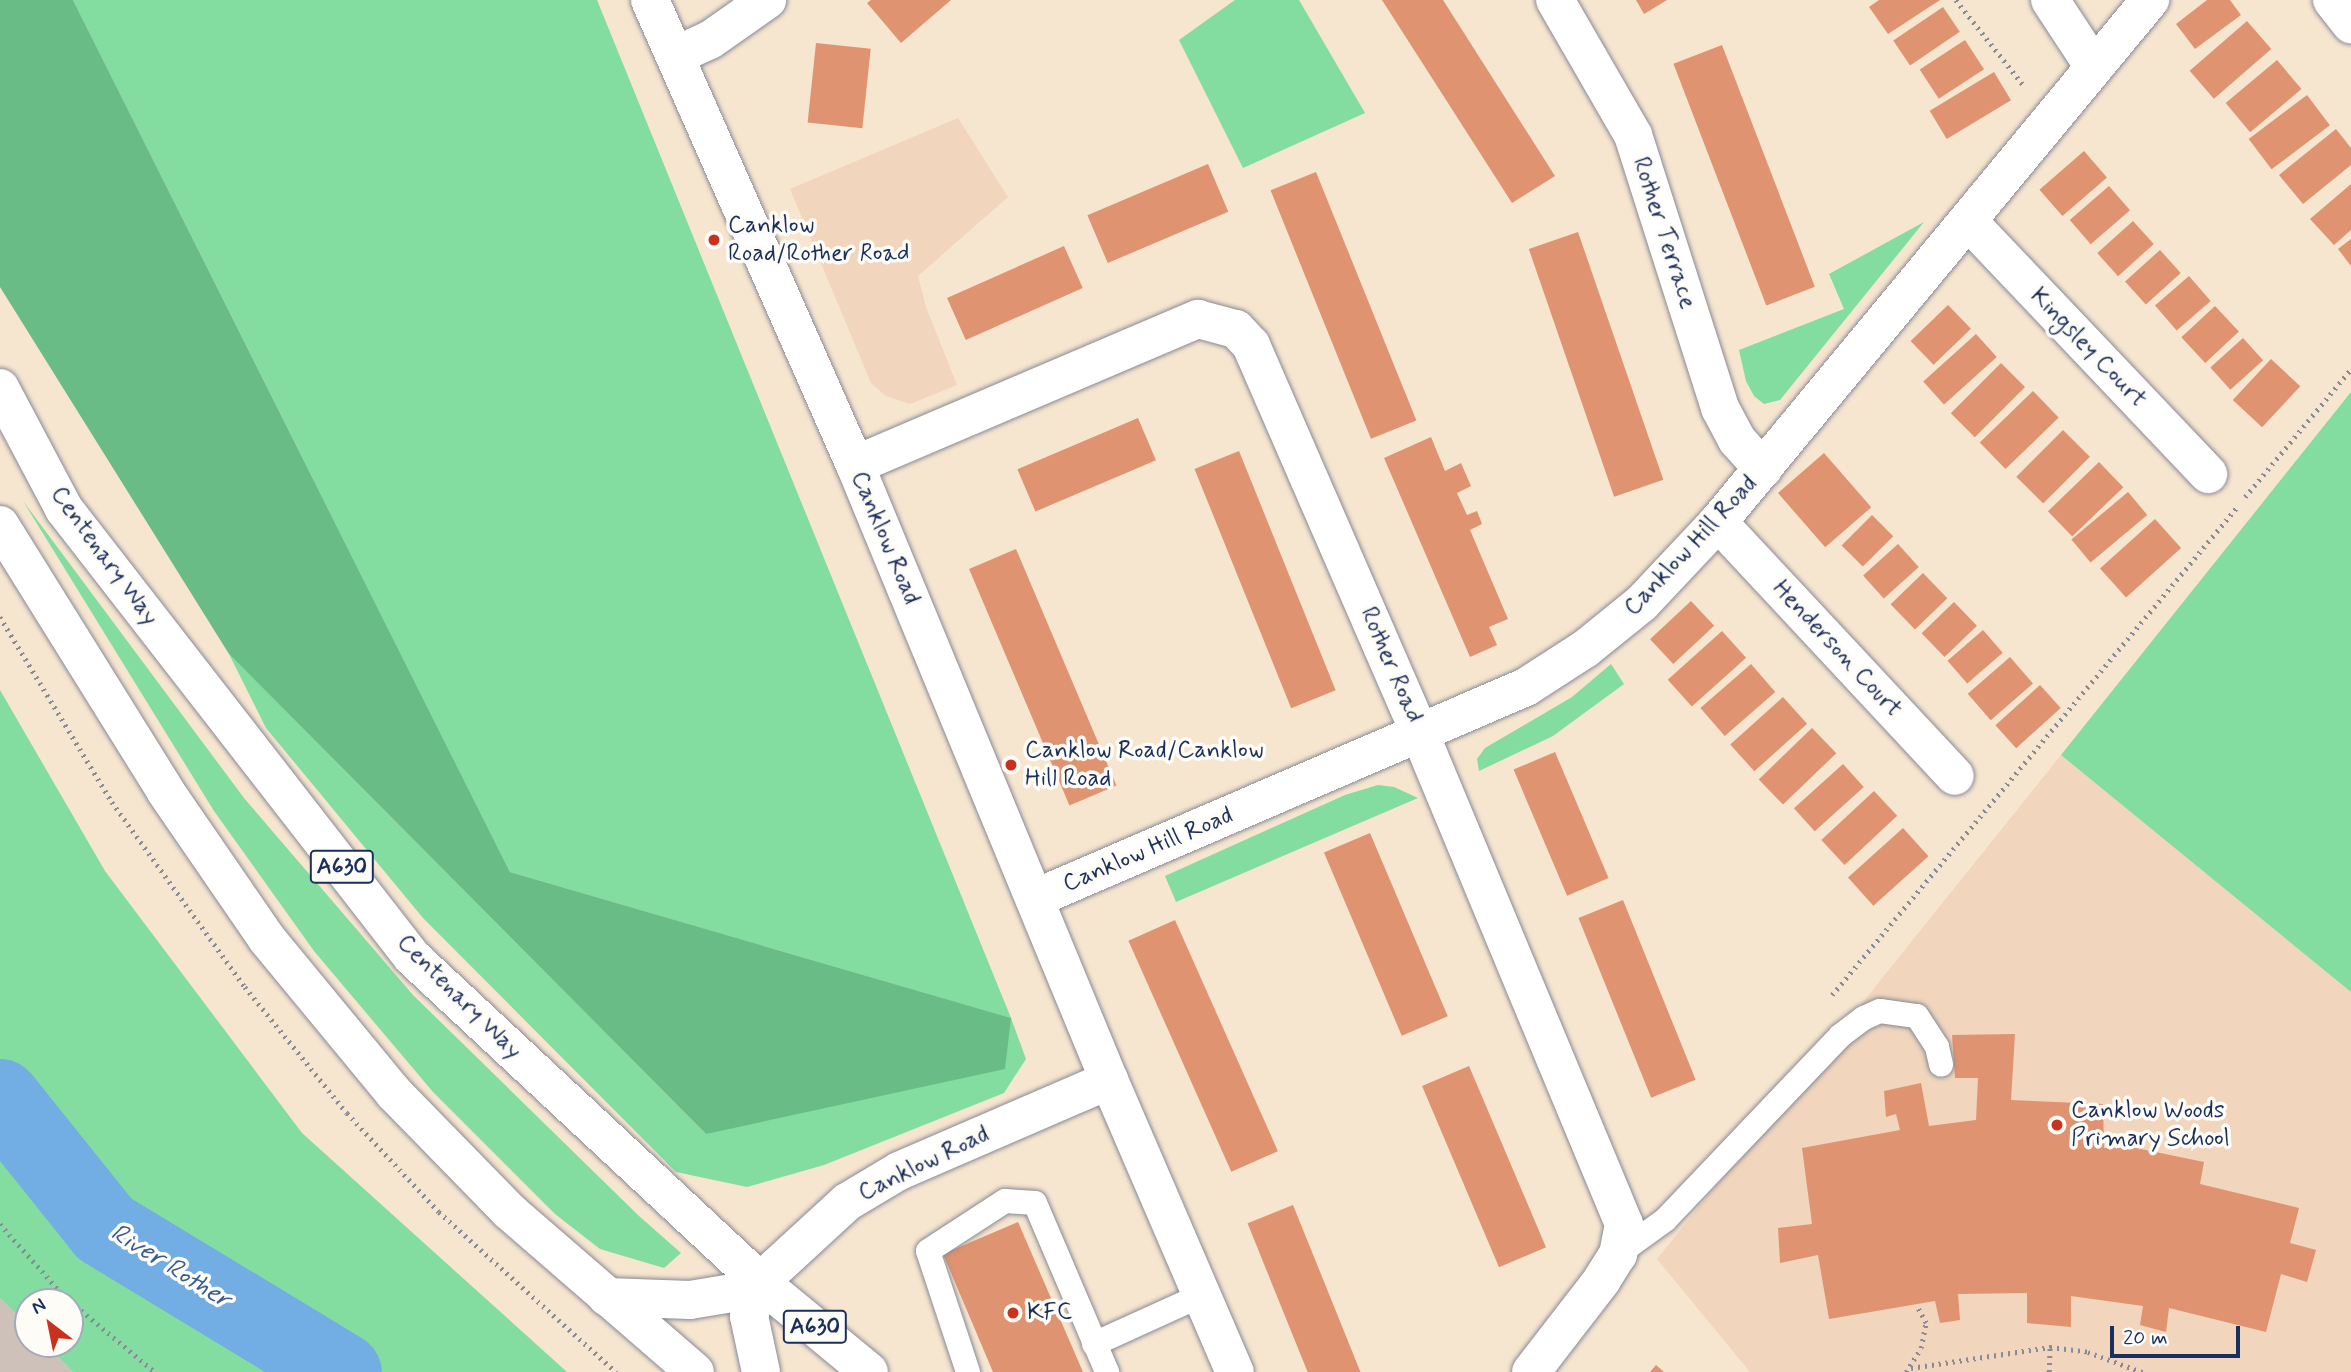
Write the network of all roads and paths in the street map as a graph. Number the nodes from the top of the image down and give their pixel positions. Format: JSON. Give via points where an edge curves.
{"nodes":[{"id":1,"x":650,"y":0,"type":"edge"},
{"id":2,"x":767,"y":0,"type":"edge"},
{"id":3,"x":1555,"y":0,"type":"edge"},
{"id":4,"x":1956,"y":0,"type":"edge"},
{"id":5,"x":2050,"y":0,"type":"edge"},
{"id":6,"x":2150,"y":0,"type":"edge"},
{"id":7,"x":2332,"y":0,"type":"edge"},
{"id":8,"x":2351,"y":24,"type":"edge"},
{"id":9,"x":676,"y":56,"type":"junction"},
{"id":10,"x":2094,"y":67,"type":"junction"},
{"id":11,"x":2050,"y":120,"type":"junction"},
{"id":12,"x":1968,"y":221,"type":"junction"},
{"id":13,"x":0,"y":388,"type":"edge"},
{"id":14,"x":855,"y":465,"type":"junction"},
{"id":15,"x":1763,"y":469,"type":"junction"},
{"id":16,"x":2208,"y":474,"type":"dead end"},
{"id":17,"x":1718,"y":522,"type":"junction"},
{"id":18,"x":0,"y":525,"type":"edge"},
{"id":19,"x":1420,"y":734,"type":"junction"},
{"id":20,"x":1955,"y":776,"type":"dead end"},
{"id":21,"x":1036,"y":898,"type":"junction"},
{"id":22,"x":1941,"y":1065,"type":"dead end"},
{"id":23,"x":1109,"y":1080,"type":"junction"},
{"id":24,"x":0,"y":1224,"type":"edge"},
{"id":25,"x":1618,"y":1254,"type":"junction"},
{"id":26,"x":760,"y":1282,"type":"junction"},
{"id":27,"x":1202,"y":1295,"type":"junction"},
{"id":28,"x":607,"y":1297,"type":"junction"},
{"id":29,"x":1917,"y":1307,"type":"dead end"},
{"id":30,"x":1094,"y":1344,"type":"junction"},
{"id":31,"x":2050,"y":1347,"type":"junction"},
{"id":32,"x":1909,"y":1370,"type":"edge"},
{"id":33,"x":155,"y":1372,"type":"edge"},
{"id":34,"x":695,"y":1372,"type":"edge"},
{"id":35,"x":761,"y":1372,"type":"edge"},
{"id":36,"x":869,"y":1372,"type":"edge"},
{"id":37,"x":968,"y":1372,"type":"edge"},
{"id":38,"x":1107,"y":1372,"type":"edge"},
{"id":39,"x":1235,"y":1372,"type":"edge"},
{"id":40,"x":1531,"y":1372,"type":"edge"},
{"id":41,"x":2049,"y":1372,"type":"edge"},
{"id":42,"x":2143,"y":1372,"type":"edge"}],
"edges":[{"from":1,"to":9,"type":"street","name":"Canklow Road"},
{"from":2,"to":9,"type":"street","via":[[710,40]]},
{"from":3,"to":15,"type":"street","name":"Rother Terrace","via":[[1633,135],[1720,408],[1737,440]]},
{"from":4,"to":11,"type":"path"},
{"from":5,"to":10,"type":"street"},
{"from":6,"to":10,"type":"street","name":"Canklow Hill Road"},
{"from":7,"to":8,"type":"street"},
{"from":9,"to":14,"type":"street","name":"Canklow Road"},
{"from":10,"to":11,"type":"street","name":"Canklow Hill Road"},
{"from":11,"to":12,"type":"street","name":"Canklow Hill Road"},
{"from":12,"to":15,"type":"street","name":"Canklow Hill Road"},
{"from":12,"to":16,"type":"street","name":"Kingsley Court"},
{"from":13,"to":26,"type":"street","name":"Centenary Way","number":"A630","via":[[64,509],[412,957]]},
{"from":14,"to":19,"type":"street","name":"Rother Road","via":[[1198,319],[1236,329],[1261,362]]},
{"from":14,"to":21,"type":"street","name":"Canklow Road"},
{"from":15,"to":17,"type":"street","name":"Canklow Hill Road"},
{"from":17,"to":19,"type":"street","name":"Canklow Hill Road","via":[[1642,603],[1585,649],[1526,687]]},
{"from":17,"to":20,"type":"street","name":"Henderson Court"},
{"from":18,"to":28,"type":"street","via":[[166,792],[267,939],[394,1093],[509,1211]]},
{"from":19,"to":21,"type":"street","name":"Canklow Hill Road"},
{"from":19,"to":25,"type":"street","name":"Rother Road","via":[[1624,1224]]},
{"from":21,"to":23,"type":"street","name":"Canklow Road"},
{"from":22,"to":25,"type":"lane","via":[[1937,1047],[1917,1016],[1880,1011],[1864,1018],[1840,1036],[1665,1220]]},
{"from":23,"to":26,"type":"street","name":"Canklow Road","via":[[899,1171],[847,1202]]},
{"from":23,"to":27,"type":"street","name":"Canklow Road"},
{"from":24,"to":33,"type":"path","via":[[65,1297]]},
{"from":25,"to":40,"type":"street","name":"Rother Road"},
{"from":26,"to":28,"type":"street","via":[[732,1293],[690,1300]]},
{"from":26,"to":35,"type":"street","via":[[749,1316]]},
{"from":26,"to":36,"type":"street","name":"Centenary Way","number":"A630"},
{"from":27,"to":30,"type":"lane"},
{"from":27,"to":39,"type":"street","name":"Canklow Road"},
{"from":28,"to":34,"type":"street"},
{"from":29,"to":32,"type":"path","via":[[1926,1323],[1922,1348]]},
{"from":30,"to":37,"type":"lane","via":[[1035,1203],[1005,1201],[928,1251]]},
{"from":30,"to":38,"type":"lane"},
{"from":31,"to":32,"type":"path"},
{"from":31,"to":41,"type":"path"},
{"from":31,"to":42,"type":"path","via":[[2088,1352]]}]}
